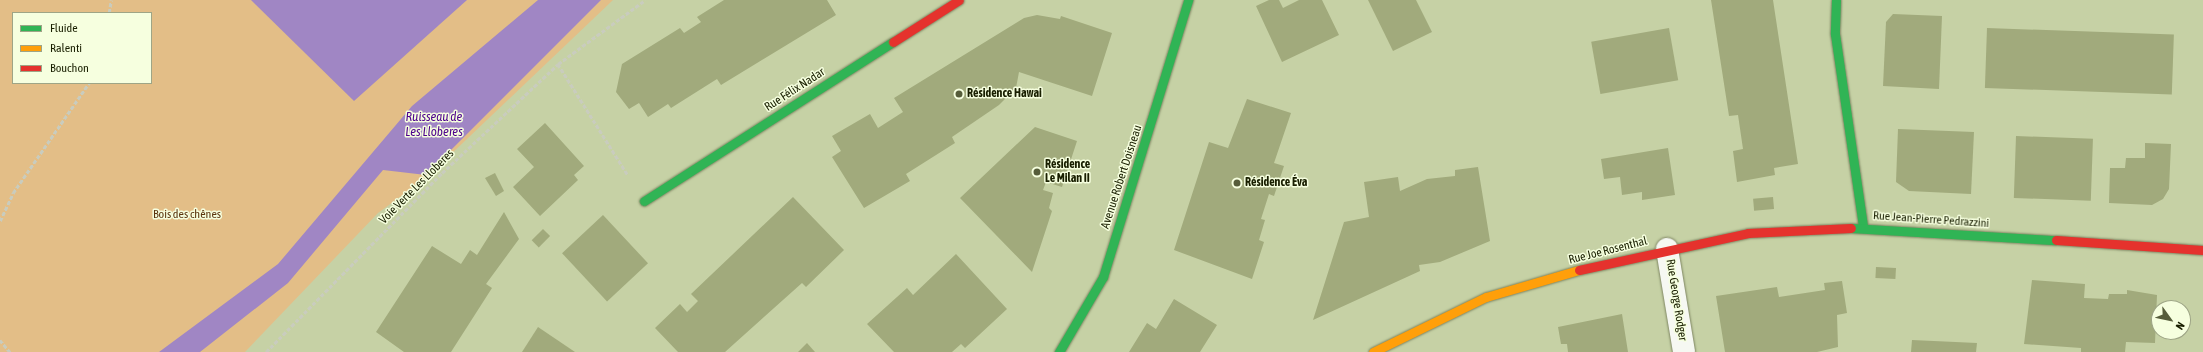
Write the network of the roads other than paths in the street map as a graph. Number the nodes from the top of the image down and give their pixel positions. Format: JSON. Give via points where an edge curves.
{"nodes":[{"id":1,"x":959,"y":0,"type":"edge"},
{"id":2,"x":1188,"y":0,"type":"edge"},
{"id":3,"x":1836,"y":0,"type":"edge"},
{"id":4,"x":644,"y":201,"type":"road end"},
{"id":5,"x":1863,"y":227,"type":"junction"},
{"id":6,"x":1668,"y":249,"type":"junction"},
{"id":7,"x":2203,"y":250,"type":"edge"},
{"id":8,"x":1059,"y":352,"type":"edge"},
{"id":9,"x":1373,"y":352,"type":"edge"},
{"id":10,"x":1684,"y":352,"type":"edge"}],
"edges":[{"from":1,"to":4,"type":"street","name":"Rue Félix Nadar"},
{"from":2,"to":8,"type":"street","name":"Avenue Robert Doisneau","via":[[1103,277]]},
{"from":3,"to":5,"type":"street","name":"Rue Jean-Pierre Pedrazzini","via":[[1834,34]]},
{"from":5,"to":6,"type":"street","name":"Rue Joe Rosenthal","via":[[1748,233]]},
{"from":5,"to":7,"type":"street","name":"Rue Jean-Pierre Pedrazzini"},
{"from":6,"to":9,"type":"street","name":"Rue Joe Rosenthal","via":[[1613,260],[1486,296]]},
{"from":6,"to":10,"type":"street","name":"Rue George Rodger"}]}
